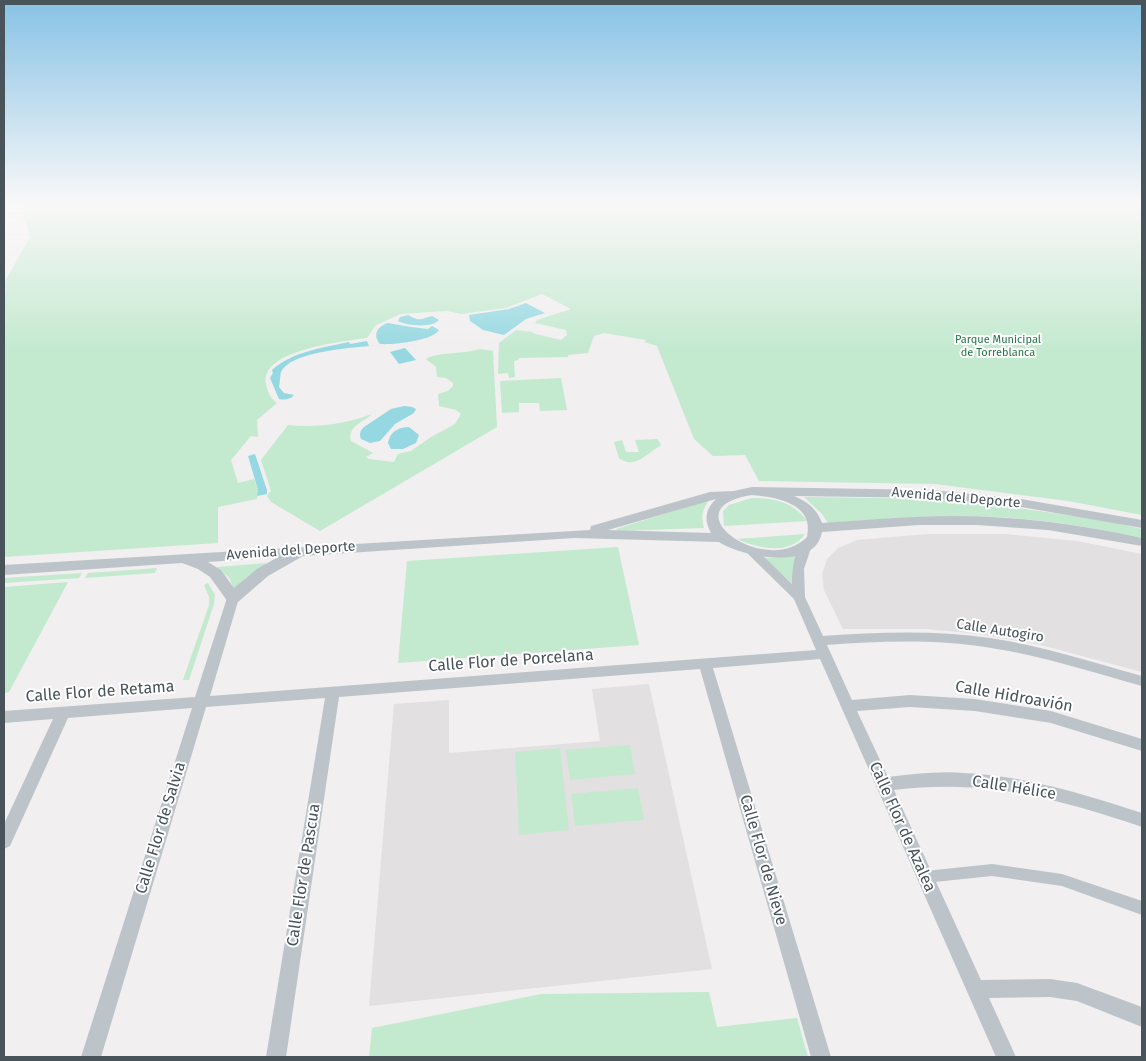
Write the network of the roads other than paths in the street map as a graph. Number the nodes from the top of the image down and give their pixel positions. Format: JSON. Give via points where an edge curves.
{"nodes":[{"id":1,"x":768,"y":492,"type":"junction"},
{"id":2,"x":738,"y":493,"type":"junction"},
{"id":3,"x":1142,"y":524,"type":"edge"},
{"id":4,"x":816,"y":528,"type":"junction"},
{"id":5,"x":578,"y":534,"type":"junction"},
{"id":6,"x":724,"y":538,"type":"junction"},
{"id":7,"x":1142,"y":542,"type":"edge"},
{"id":8,"x":806,"y":546,"type":"junction"},
{"id":9,"x":307,"y":550,"type":"junction"},
{"id":10,"x":752,"y":552,"type":"junction"},
{"id":11,"x":173,"y":559,"type":"junction"},
{"id":12,"x":4,"y":570,"type":"edge"},
{"id":13,"x":799,"y":596,"type":"junction"},
{"id":14,"x":233,"y":598,"type":"junction"},
{"id":15,"x":822,"y":647,"type":"junction"},
{"id":16,"x":705,"y":663,"type":"junction"},
{"id":17,"x":1142,"y":681,"type":"edge"},
{"id":18,"x":333,"y":692,"type":"junction"},
{"id":19,"x":200,"y":702,"type":"junction"},
{"id":20,"x":848,"y":706,"type":"junction"},
{"id":21,"x":63,"y":712,"type":"junction"},
{"id":22,"x":4,"y":717,"type":"edge"},
{"id":23,"x":1142,"y":745,"type":"edge"},
{"id":24,"x":883,"y":784,"type":"junction"},
{"id":25,"x":1142,"y":820,"type":"edge"},
{"id":26,"x":4,"y":840,"type":"edge"},
{"id":27,"x":925,"y":878,"type":"junction"},
{"id":28,"x":1142,"y":908,"type":"edge"},
{"id":29,"x":976,"y":989,"type":"junction"},
{"id":30,"x":1142,"y":1016,"type":"edge"},
{"id":31,"x":91,"y":1057,"type":"edge"},
{"id":32,"x":276,"y":1057,"type":"edge"},
{"id":33,"x":821,"y":1057,"type":"edge"},
{"id":34,"x":1006,"y":1057,"type":"edge"}],
"edges":[{"from":1,"to":2,"type":"street"},
{"from":1,"to":3,"type":"street","name":"Avenida del Deporte","via":[[932,494],[1021,503]]},
{"from":1,"to":4,"type":"street","via":[[796,501],[807,509]]},
{"from":2,"to":5,"type":"street","name":"Avenida del Deporte","via":[[710,496]]},
{"from":2,"to":6,"type":"street","via":[[724,498],[714,511],[714,526]]},
{"from":4,"to":7,"type":"street","name":"Avenida del Deporte","via":[[904,522],[1006,522]]},
{"from":4,"to":8,"type":"street"},
{"from":5,"to":6,"type":"street","name":"Avenida del Deporte"},
{"from":5,"to":9,"type":"street","name":"Avenida del Deporte"},
{"from":6,"to":10,"type":"street"},
{"from":8,"to":10,"type":"street","via":[[782,554]]},
{"from":8,"to":13,"type":"street","via":[[798,569]]},
{"from":9,"to":11,"type":"street","name":"Avenida del Deporte"},
{"from":9,"to":14,"type":"street","via":[[273,564],[249,581]]},
{"from":10,"to":13,"type":"street"},
{"from":11,"to":12,"type":"street","name":"Avenida del Deporte"},
{"from":11,"to":14,"type":"street","via":[[199,563],[222,579]]},
{"from":13,"to":15,"type":"street","name":"Calle Flor de Azalea"},
{"from":14,"to":19,"type":"street","name":"Calle Flor de Salvia"},
{"from":15,"to":16,"type":"street","name":"Calle Flor de Porcelana"},
{"from":15,"to":17,"type":"street","name":"Calle Autogiro","via":[[885,636],[968,640],[1052,656]]},
{"from":15,"to":20,"type":"street","name":"Calle Flor de Azalea"},
{"from":16,"to":18,"type":"street","name":"Calle Flor de Porcelana"},
{"from":16,"to":33,"type":"street","name":"Calle Flor de Nieve"},
{"from":18,"to":19,"type":"street","name":"Calle Flor de Porcelana"},
{"from":18,"to":32,"type":"street","name":"Calle Flor de Pascua"},
{"from":19,"to":21,"type":"street","name":"Calle Flor de Retama"},
{"from":19,"to":31,"type":"street","name":"Calle Flor de Salvia"},
{"from":20,"to":23,"type":"street","name":"Calle Hidroavión","via":[[910,701],[975,705],[1051,717]]},
{"from":20,"to":24,"type":"street","name":"Calle Flor de Azalea"},
{"from":21,"to":22,"type":"street","name":"Calle Flor de Retama"},
{"from":21,"to":26,"type":"street"},
{"from":24,"to":25,"type":"street","name":"Calle Hélice","via":[[937,779],[991,782],[1050,791]]},
{"from":24,"to":27,"type":"street","name":"Calle Flor de Azalea"},
{"from":27,"to":28,"type":"street","via":[[992,870],[1062,880]]},
{"from":27,"to":29,"type":"street","name":"Calle Flor de Azalea"},
{"from":29,"to":30,"type":"street","via":[[1050,988],[1078,992]]},
{"from":29,"to":34,"type":"street","name":"Calle Flor de Azalea"}]}
